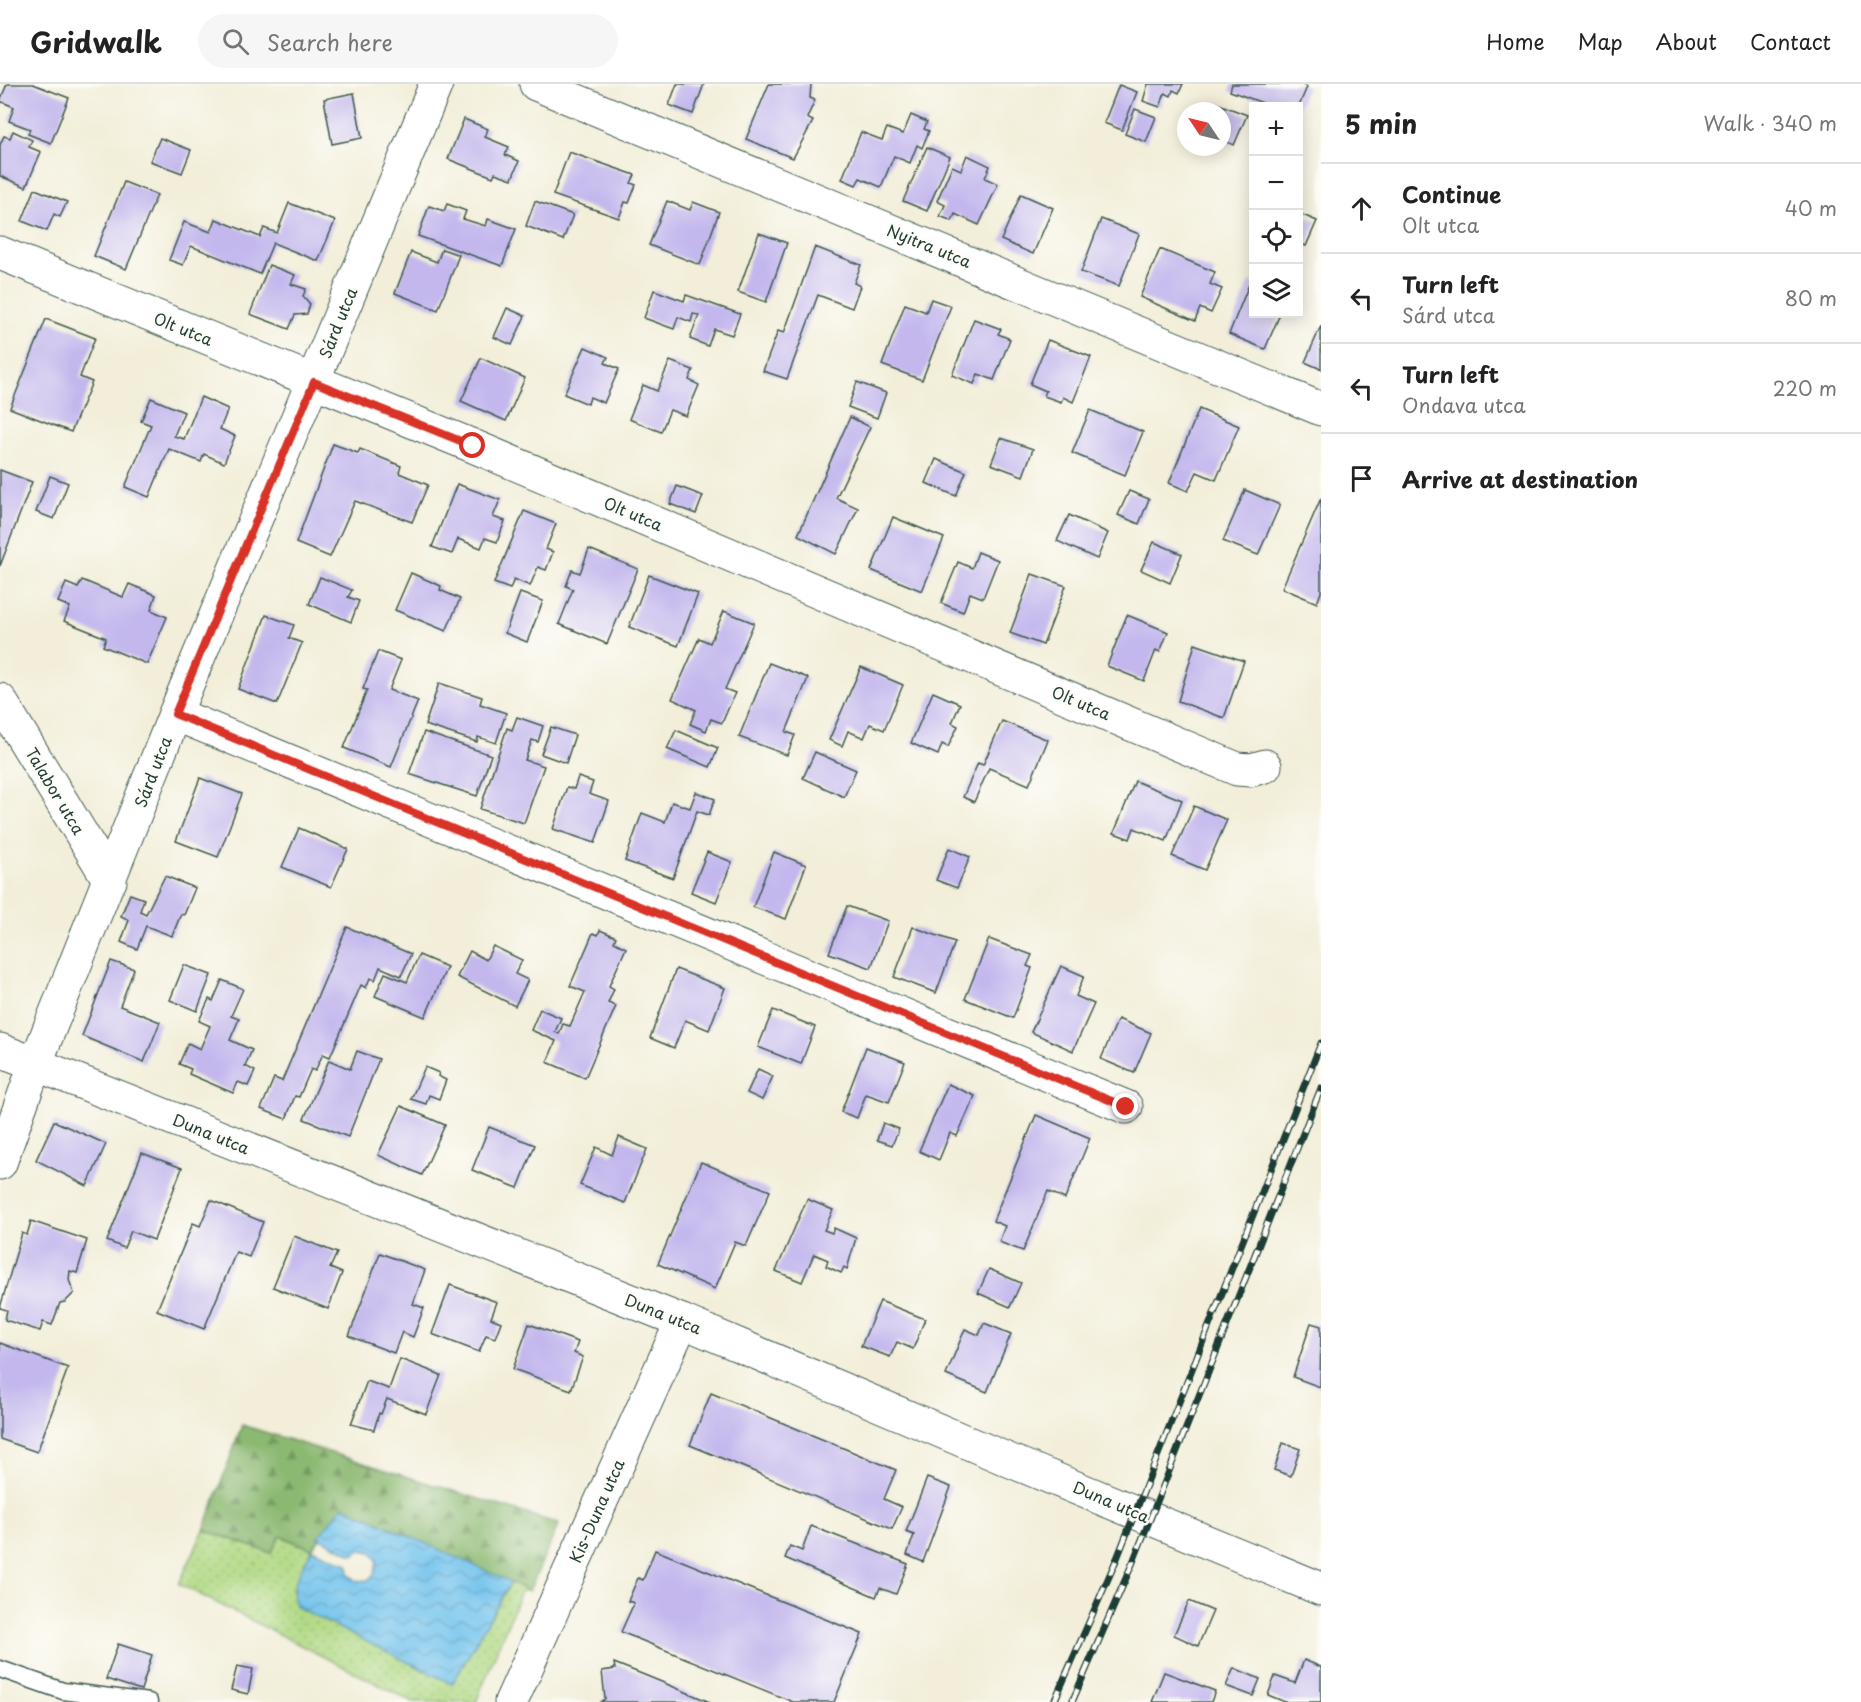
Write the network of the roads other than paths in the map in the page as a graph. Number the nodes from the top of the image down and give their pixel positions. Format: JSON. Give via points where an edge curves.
{"nodes":[{"id":1,"x":436,"y":84,"type":"edge"},
{"id":2,"x":536,"y":84,"type":"edge"},
{"id":3,"x":0,"y":253,"type":"edge"},
{"id":4,"x":314,"y":382,"type":"junction"},
{"id":5,"x":1321,"y":409,"type":"edge"},
{"id":6,"x":0,"y":700,"type":"edge"},
{"id":7,"x":175,"y":714,"type":"junction"},
{"id":8,"x":1265,"y":766,"type":"dead end"},
{"id":9,"x":110,"y":881,"type":"junction"},
{"id":10,"x":0,"y":1050,"type":"edge"},
{"id":11,"x":35,"y":1065,"type":"junction"},
{"id":12,"x":1126,"y":1107,"type":"dead end"},
{"id":13,"x":0,"y":1163,"type":"edge"},
{"id":14,"x":682,"y":1321,"type":"junction"},
{"id":15,"x":1321,"y":1588,"type":"edge"},
{"id":16,"x":0,"y":1669,"type":"edge"},
{"id":17,"x":63,"y":1691,"type":"junction"},
{"id":18,"x":81,"y":1702,"type":"edge"},
{"id":19,"x":149,"y":1702,"type":"edge"},
{"id":20,"x":512,"y":1702,"type":"edge"}],
"edges":[{"from":1,"to":4,"type":"street","name":"Sárd utca"},
{"from":2,"to":5,"type":"street","name":"Nyitra utca"},
{"from":3,"to":4,"type":"street","name":"Olt utca"},
{"from":4,"to":7,"type":"street","name":"Sárd utca"},
{"from":4,"to":8,"type":"street","name":"Olt utca","via":[[1237,769]]},
{"from":6,"to":9,"type":"street","name":"Talabor utca"},
{"from":7,"to":9,"type":"street","name":"Sárd utca"},
{"from":7,"to":12,"type":"street"},
{"from":9,"to":11,"type":"street","name":"Sárd utca"},
{"from":10,"to":11,"type":"street","name":"Duna utca"},
{"from":11,"to":13,"type":"street","name":"Sárd utca"},
{"from":11,"to":14,"type":"street","name":"Duna utca"},
{"from":14,"to":15,"type":"street","name":"Duna utca"},
{"from":14,"to":20,"type":"street","name":"Kis-Duna utca"},
{"from":16,"to":17,"type":"lane"},
{"from":17,"to":18,"type":"lane"},
{"from":17,"to":19,"type":"lane"}]}
